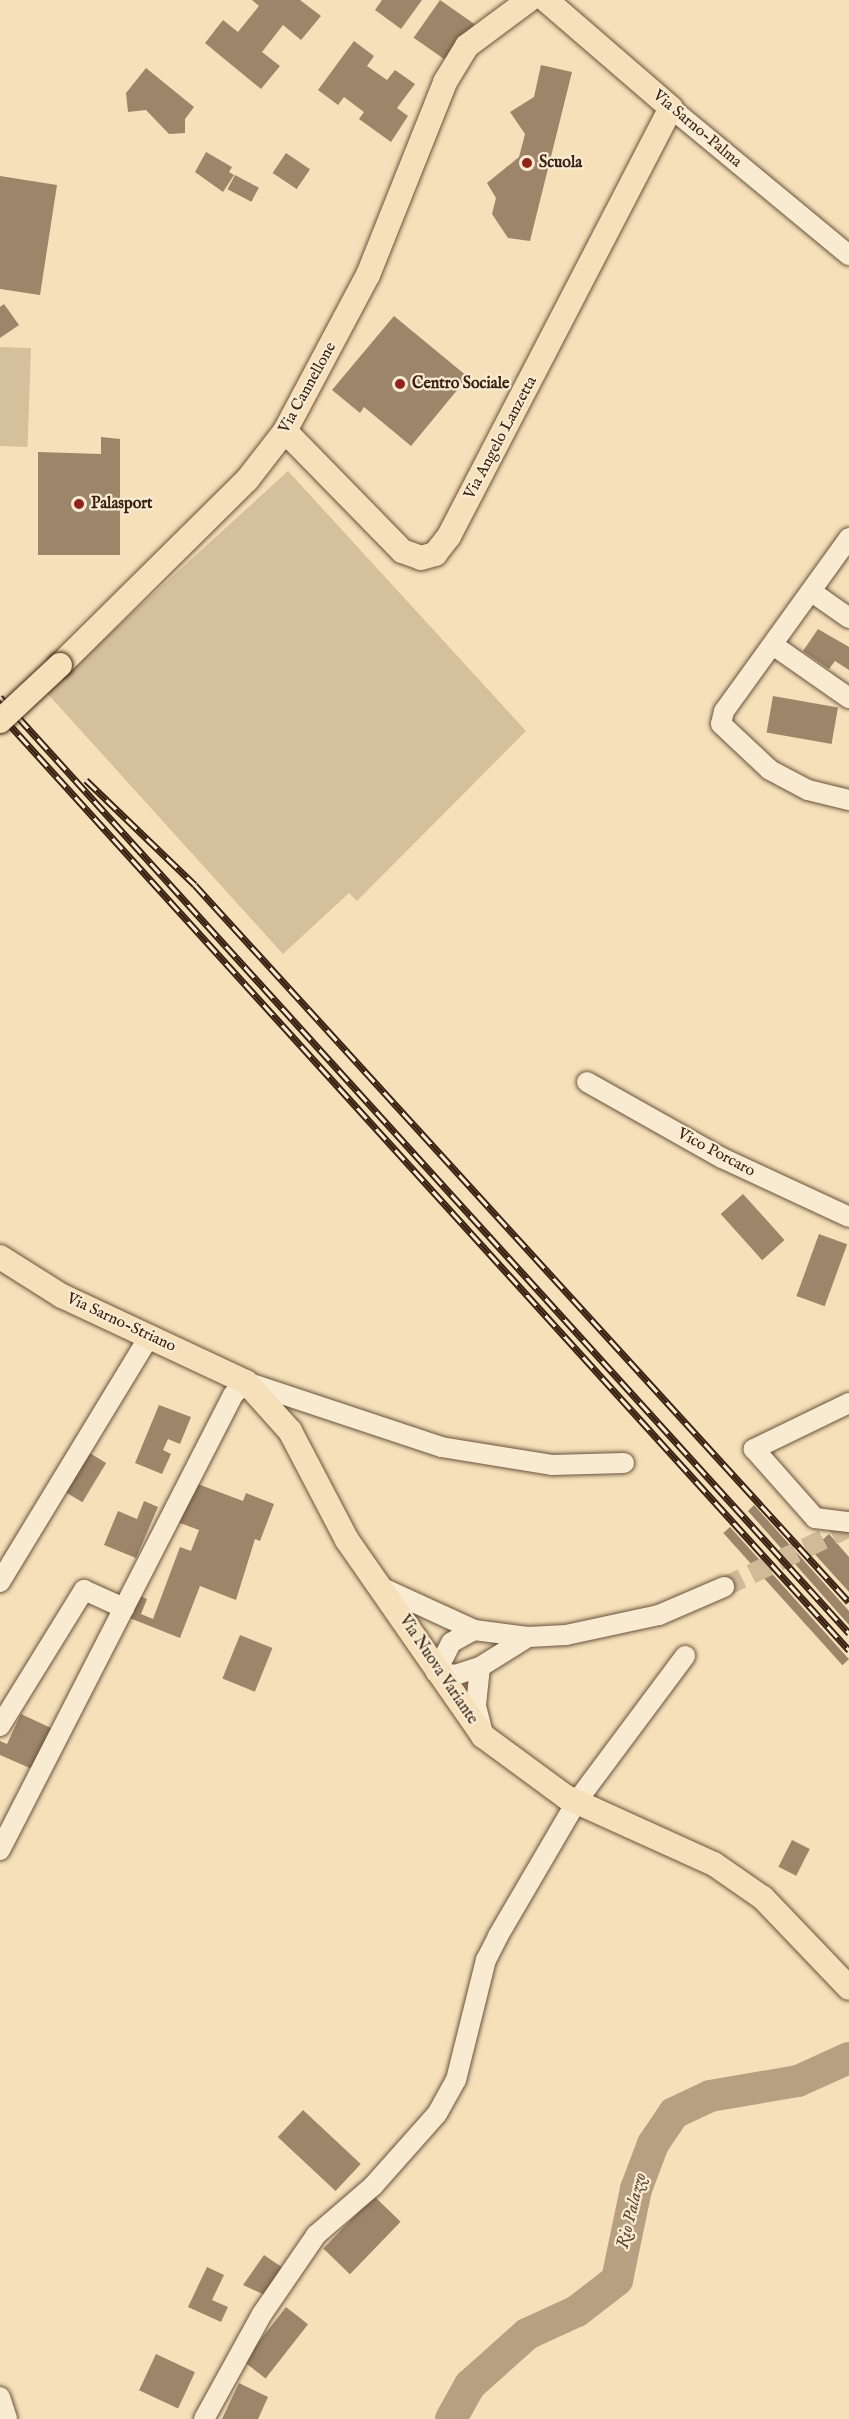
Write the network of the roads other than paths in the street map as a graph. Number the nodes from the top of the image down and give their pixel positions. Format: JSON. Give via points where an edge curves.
{"nodes":[{"id":1,"x":529,"y":0,"type":"edge"},
{"id":2,"x":546,"y":0,"type":"edge"},
{"id":3,"x":671,"y":108,"type":"junction"},
{"id":4,"x":849,"y":255,"type":"edge"},
{"id":5,"x":285,"y":431,"type":"junction"},
{"id":6,"x":849,"y":538,"type":"edge"},
{"id":7,"x":812,"y":592,"type":"junction"},
{"id":8,"x":849,"y":618,"type":"edge"},
{"id":9,"x":773,"y":645,"type":"junction"},
{"id":10,"x":849,"y":698,"type":"edge"},
{"id":11,"x":0,"y":721,"type":"edge"},
{"id":12,"x":849,"y":800,"type":"edge"},
{"id":13,"x":586,"y":1082,"type":"dead end"},
{"id":14,"x":849,"y":1217,"type":"edge"},
{"id":15,"x":0,"y":1257,"type":"edge"},
{"id":16,"x":149,"y":1337,"type":"junction"},
{"id":17,"x":246,"y":1382,"type":"junction"},
{"id":18,"x":849,"y":1403,"type":"edge"},
{"id":19,"x":624,"y":1463,"type":"dead end"},
{"id":20,"x":849,"y":1522,"type":"edge"},
{"id":21,"x":0,"y":1582,"type":"edge"},
{"id":22,"x":724,"y":1587,"type":"tunnel mouth"},
{"id":23,"x":385,"y":1589,"type":"junction"},
{"id":24,"x":124,"y":1608,"type":"junction"},
{"id":25,"x":474,"y":1630,"type":"junction"},
{"id":26,"x":528,"y":1637,"type":"junction"},
{"id":27,"x":686,"y":1656,"type":"dead end"},
{"id":28,"x":480,"y":1667,"type":"junction"},
{"id":29,"x":436,"y":1672,"type":"junction"},
{"id":30,"x":0,"y":1725,"type":"edge"},
{"id":31,"x":483,"y":1736,"type":"junction"},
{"id":32,"x":577,"y":1801,"type":"junction"},
{"id":33,"x":0,"y":1850,"type":"edge"},
{"id":34,"x":849,"y":1988,"type":"edge"},
{"id":35,"x":0,"y":2397,"type":"edge"},
{"id":36,"x":7,"y":2419,"type":"edge"},
{"id":37,"x":204,"y":2419,"type":"edge"}],
"edges":[{"from":1,"to":5,"type":"main road","name":"Via Cannellone","via":[[467,46],[445,82],[368,275]]},
{"from":2,"to":3,"type":"main road","name":"Via Sarno-Palma"},
{"from":3,"to":4,"type":"street","name":"Via Sarno-Palma"},
{"from":3,"to":5,"type":"main road","name":"Via Angelo Lanzetta","via":[[513,418],[435,554],[422,558],[402,550]]},
{"from":5,"to":11,"type":"main road","name":"Via Cannellone","bridge":true,"via":[[247,480]]},
{"from":6,"to":7,"type":"street"},
{"from":7,"to":8,"type":"street"},
{"from":7,"to":9,"type":"street"},
{"from":9,"to":10,"type":"street"},
{"from":9,"to":12,"type":"street","via":[[724,711],[721,724],[770,770],[808,790]]},
{"from":13,"to":14,"type":"street","name":"Vico Porcaro","via":[[722,1158]]},
{"from":15,"to":16,"type":"main road","name":"Via Sarno-Striano","via":[[62,1296]]},
{"from":16,"to":17,"type":"main road","name":"Via Sarno-Striano"},
{"from":16,"to":21,"type":"street"},
{"from":17,"to":19,"type":"street","via":[[441,1448],[552,1465]]},
{"from":17,"to":23,"type":"main road","name":"Via Nuova Variante","via":[[290,1431],[347,1540]]},
{"from":17,"to":24,"type":"street","via":[[233,1395]]},
{"from":18,"to":20,"type":"street","via":[[754,1449],[815,1518]]},
{"from":22,"to":26,"type":"street","via":[[660,1615],[566,1635]]},
{"from":23,"to":25,"type":"street"},
{"from":23,"to":29,"type":"main road","name":"Via Nuova Variante"},
{"from":24,"to":30,"type":"street","via":[[84,1590]]},
{"from":24,"to":33,"type":"street"},
{"from":25,"to":26,"type":"street"},
{"from":25,"to":29,"type":"street","via":[[452,1643]]},
{"from":26,"to":28,"type":"street"},
{"from":27,"to":32,"type":"street"},
{"from":28,"to":29,"type":"street","via":[[455,1675]]},
{"from":28,"to":31,"type":"street","via":[[476,1706]]},
{"from":29,"to":31,"type":"main road","name":"Via Nuova Variante"},
{"from":31,"to":32,"type":"main road","name":"Via Nuova Variante"},
{"from":32,"to":34,"type":"main road","name":"Via Nuova Variante","via":[[714,1864],[763,1898]]},
{"from":32,"to":37,"type":"street","via":[[486,1960],[456,2080],[436,2114],[373,2186],[316,2235],[262,2314]]},
{"from":35,"to":36,"type":"street"}]}
